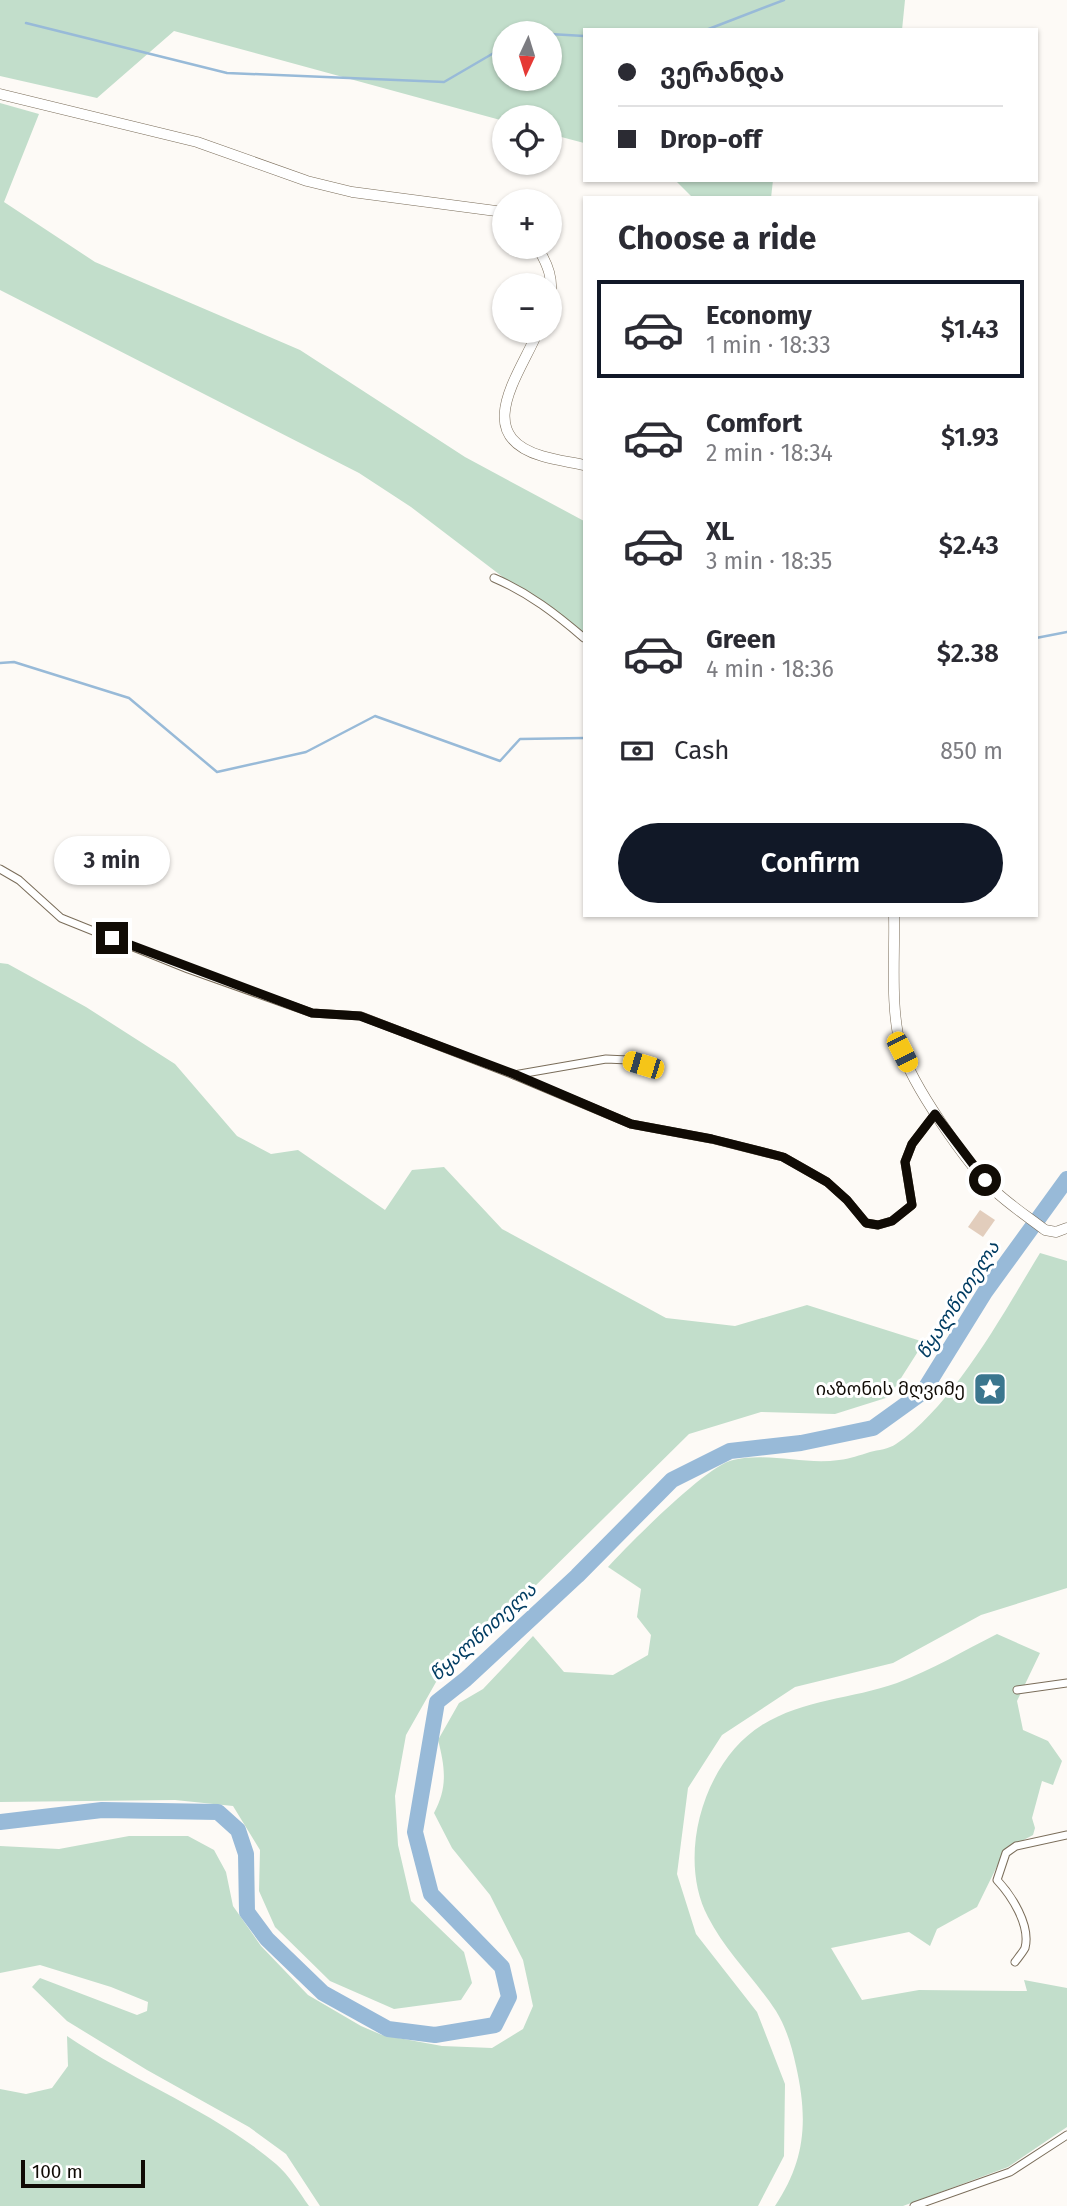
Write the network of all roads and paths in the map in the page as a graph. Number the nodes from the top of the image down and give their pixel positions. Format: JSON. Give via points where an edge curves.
{"nodes":[{"id":1,"x":0,"y":94,"type":"edge"},
{"id":2,"x":492,"y":210,"type":"edge"},
{"id":3,"x":532,"y":343,"type":"edge"},
{"id":4,"x":583,"y":465,"type":"edge"},
{"id":5,"x":494,"y":578,"type":"dead end"},
{"id":6,"x":583,"y":637,"type":"edge"},
{"id":7,"x":0,"y":869,"type":"edge"},
{"id":8,"x":894,"y":917,"type":"edge"},
{"id":9,"x":657,"y":1069,"type":"dead end"},
{"id":10,"x":514,"y":1074,"type":"junction"},
{"id":11,"x":935,"y":1114,"type":"junction"},
{"id":12,"x":1067,"y":1228,"type":"edge"},
{"id":13,"x":1067,"y":1683,"type":"edge"},
{"id":14,"x":1017,"y":1690,"type":"dead end"},
{"id":15,"x":1067,"y":1835,"type":"edge"},
{"id":16,"x":1015,"y":1962,"type":"dead end"},
{"id":17,"x":1067,"y":2135,"type":"edge"},
{"id":18,"x":914,"y":2206,"type":"edge"}],
"edges":[{"from":1,"to":2,"type":"main road","via":[[197,142],[307,181]]},
{"from":3,"to":4,"type":"main road","via":[[504,409],[509,436],[540,456]]},
{"from":5,"to":6,"type":"street","via":[[530,596]]},
{"from":7,"to":10,"type":"street","via":[[61,918],[188,969],[312,1013],[360,1016]]},
{"from":8,"to":11,"type":"main road","via":[[897,1031],[902,1052]]},
{"from":9,"to":10,"type":"street","via":[[606,1059]]},
{"from":10,"to":11,"type":"street","via":[[631,1124],[712,1139],[799,1164],[838,1191],[872,1226],[892,1221],[912,1205],[905,1162],[912,1144]]},
{"from":11,"to":12,"type":"main road","via":[[975,1168],[1010,1204],[1045,1230]]},
{"from":13,"to":14,"type":"street"},
{"from":15,"to":16,"type":"street","via":[[1016,1846],[1006,1853],[997,1880],[1017,1906],[1025,1935],[1025,1948]]},
{"from":17,"to":18,"type":"street","via":[[1010,2172]]}]}
